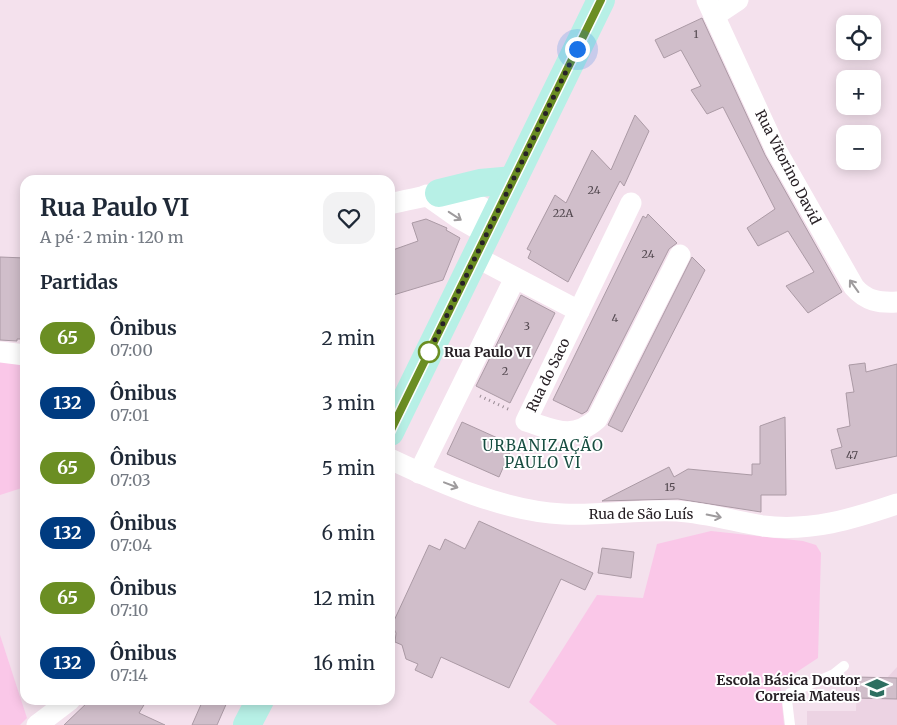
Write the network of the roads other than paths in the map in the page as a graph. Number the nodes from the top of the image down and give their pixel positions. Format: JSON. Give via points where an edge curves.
{"nodes":[{"id":1,"x":601,"y":0,"type":"edge"},
{"id":2,"x":738,"y":0,"type":"edge"},
{"id":3,"x":711,"y":8,"type":"edge"},
{"id":4,"x":513,"y":180,"type":"junction"},
{"id":5,"x":432,"y":194,"type":"junction"},
{"id":6,"x":631,"y":202,"type":"dead end"},
{"id":7,"x":395,"y":203,"type":"edge"},
{"id":8,"x":486,"y":236,"type":"junction"},
{"id":9,"x":680,"y":255,"type":"dead end"},
{"id":10,"x":516,"y":278,"type":"junction"},
{"id":11,"x":897,"y":302,"type":"edge"},
{"id":12,"x":579,"y":311,"type":"junction"},
{"id":13,"x":0,"y":352,"type":"edge"},
{"id":14,"x":20,"y":354,"type":"edge"},
{"id":15,"x":395,"y":422,"type":"edge"},
{"id":16,"x":395,"y":461,"type":"edge"},
{"id":17,"x":419,"y":473,"type":"junction"},
{"id":18,"x":897,"y":504,"type":"edge"},
{"id":19,"x":844,"y":666,"type":"dead end"},
{"id":20,"x":63,"y":705,"type":"edge"},
{"id":21,"x":257,"y":705,"type":"edge"},
{"id":22,"x":37,"y":725,"type":"edge"},
{"id":23,"x":247,"y":725,"type":"edge"},
{"id":24,"x":790,"y":725,"type":"edge"}],
"edges":[{"from":1,"to":4,"type":"main road"},
{"from":2,"to":3,"type":"street"},
{"from":11,"to":3,"type":"street","name":"Rua Vitorino David","one_way":true,"via":[[872,300],[861,296],[854,287],[776,150]]},
{"from":4,"to":5,"type":"main road","via":[[480,183]]},
{"from":4,"to":8,"type":"main road"},
{"from":5,"to":7,"type":"street"},
{"from":5,"to":8,"type":"street","via":[[449,194],[469,201]]},
{"from":6,"to":12,"type":"street","name":"Rua do Saco"},
{"from":8,"to":10,"type":"street"},
{"from":8,"to":15,"type":"main road"},
{"from":9,"to":12,"type":"street","name":"Rua do Saco","via":[[597,419],[586,429],[570,432],[526,421]]},
{"from":10,"to":12,"type":"street"},
{"from":10,"to":17,"type":"street"},
{"from":13,"to":14,"type":"street"},
{"from":16,"to":17,"type":"street","name":"Rua de São Luís"},
{"from":17,"to":18,"type":"street","name":"Rua de São Luís","one_way":true,"via":[[541,512],[564,514],[676,511],[794,528],[836,523]]},
{"from":19,"to":24,"type":"lane","via":[[834,674],[790,692],[787,700]]},
{"from":20,"to":22,"type":"street"},
{"from":21,"to":23,"type":"main road"}]}
